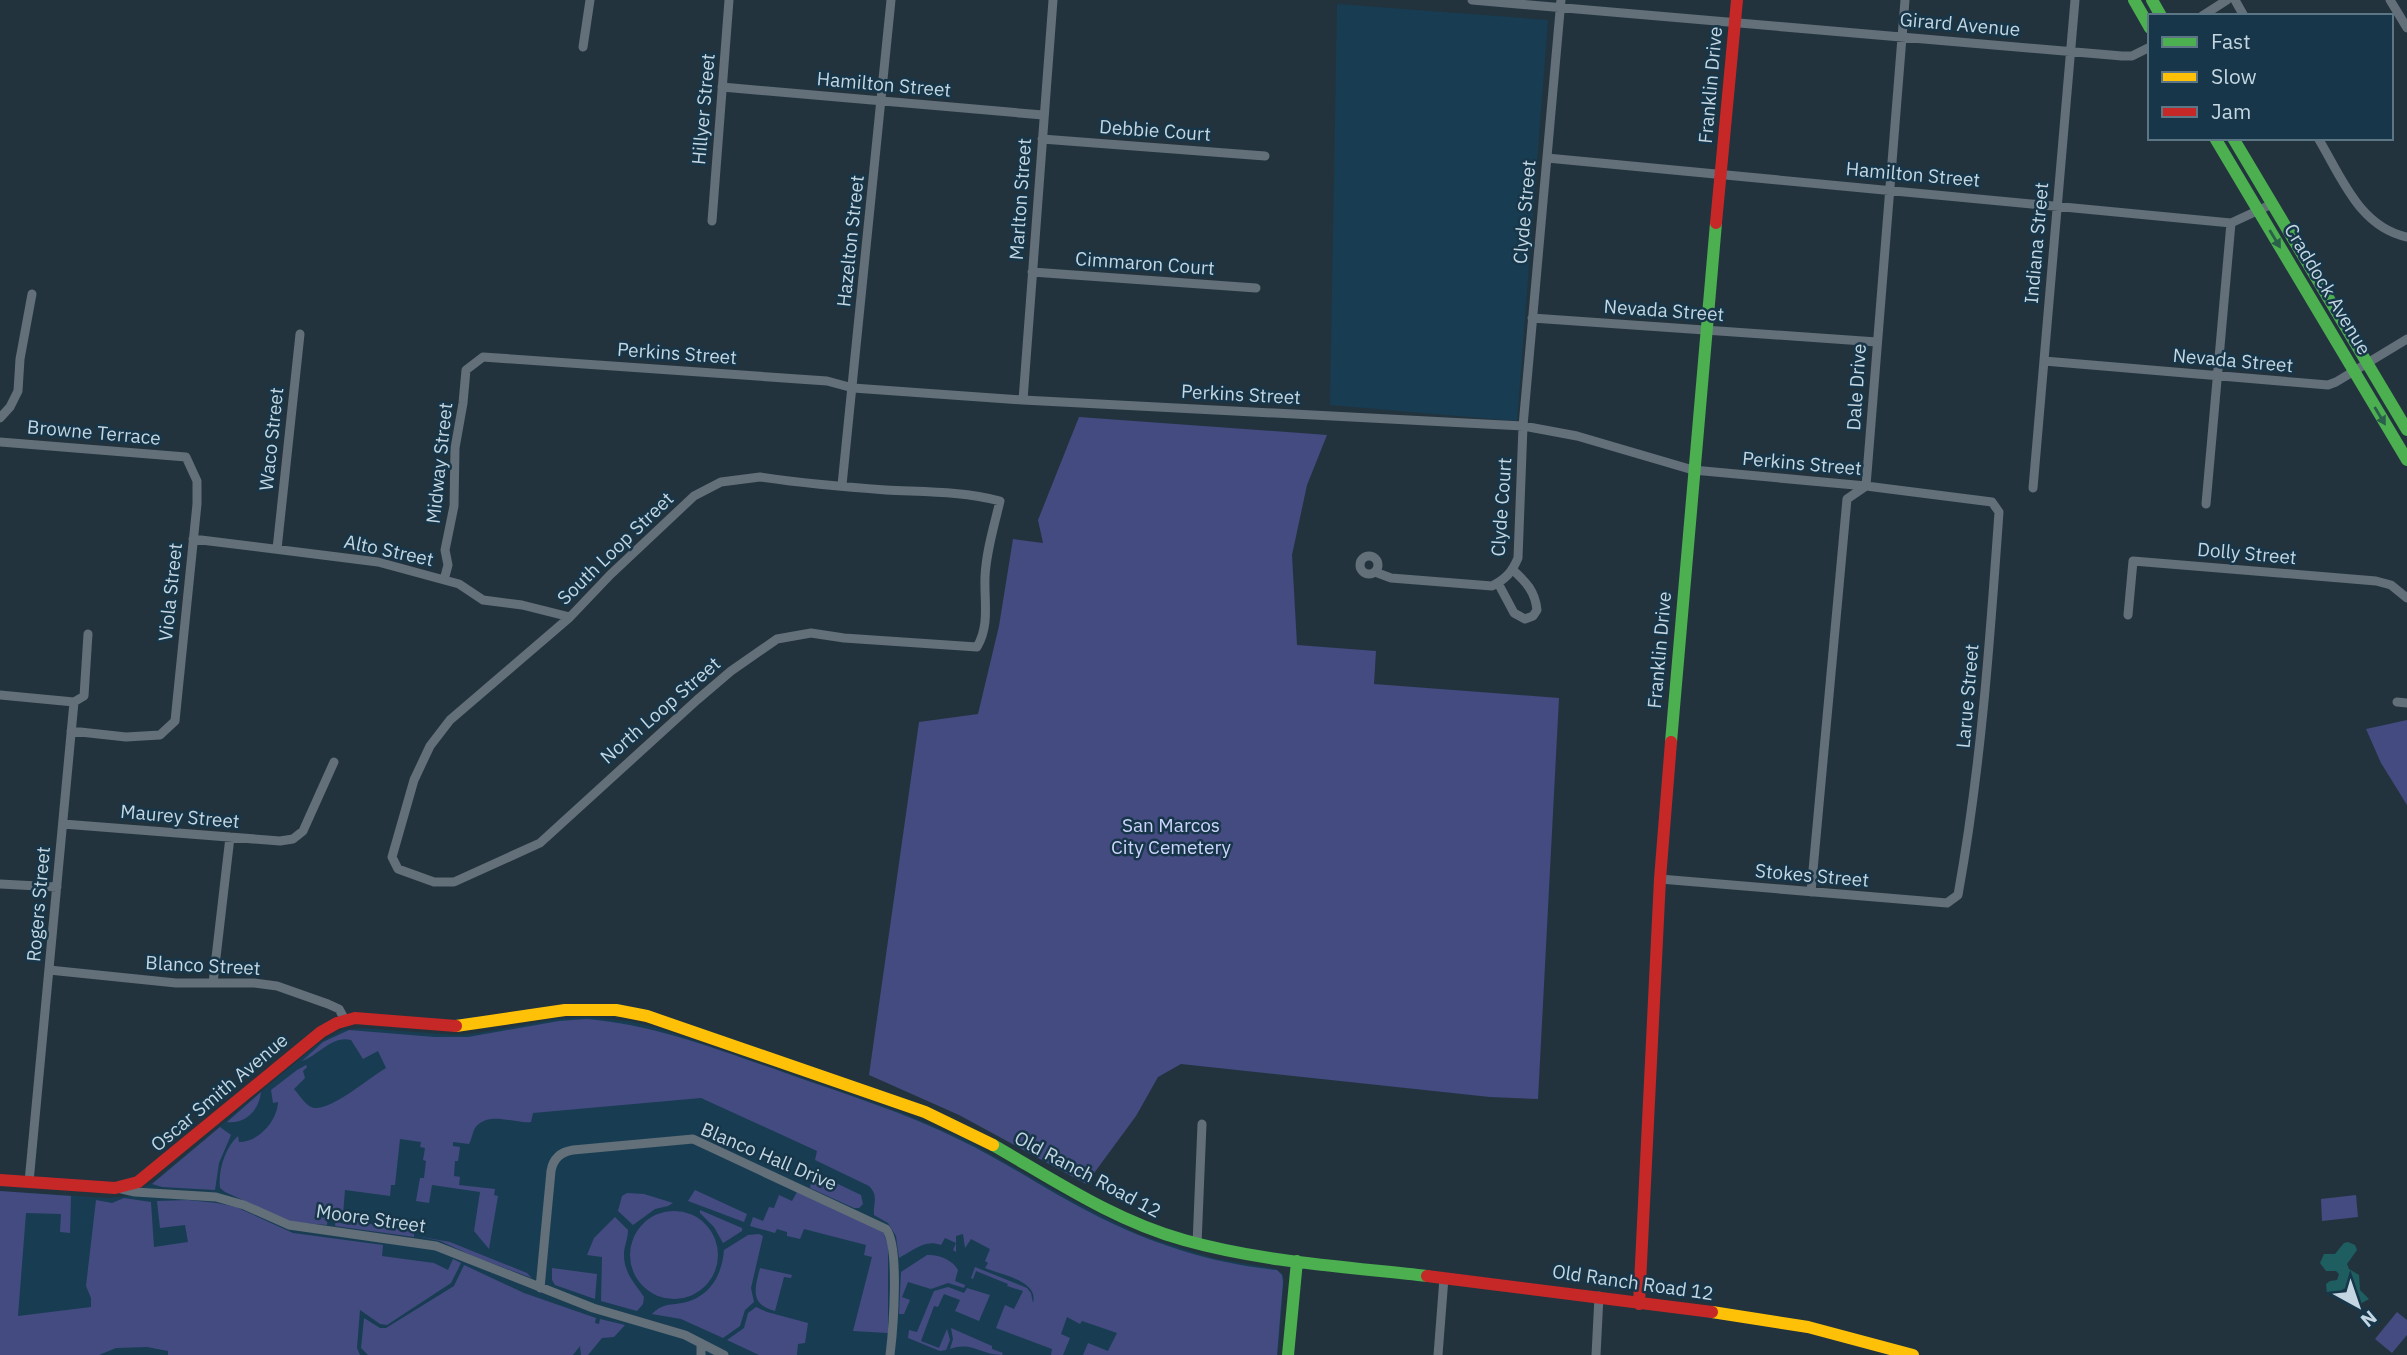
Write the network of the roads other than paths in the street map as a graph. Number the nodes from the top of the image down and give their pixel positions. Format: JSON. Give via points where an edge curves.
{"nodes":[{"id":1,"x":590,"y":0,"type":"edge"},
{"id":2,"x":729,"y":0,"type":"edge"},
{"id":3,"x":891,"y":0,"type":"edge"},
{"id":4,"x":1053,"y":0,"type":"edge"},
{"id":5,"x":1472,"y":0,"type":"edge"},
{"id":6,"x":1737,"y":0,"type":"edge"},
{"id":7,"x":1905,"y":0,"type":"edge"},
{"id":8,"x":2075,"y":0,"type":"edge"},
{"id":9,"x":2134,"y":0,"type":"edge"},
{"id":10,"x":2227,"y":0,"type":"edge"},
{"id":11,"x":2390,"y":0,"type":"edge"},
{"id":12,"x":1561,"y":5,"type":"edge"},
{"id":13,"x":2205,"y":14,"type":"edge"},
{"id":14,"x":1735,"y":23,"type":"junction"},
{"id":15,"x":2148,"y":24,"type":"edge"},
{"id":16,"x":2406,"y":24,"type":"edge"},
{"id":17,"x":1902,"y":36,"type":"junction"},
{"id":18,"x":583,"y":47,"type":"dead end"},
{"id":19,"x":2148,"y":48,"type":"edge"},
{"id":20,"x":2071,"y":52,"type":"junction"},
{"id":21,"x":722,"y":87,"type":"junction"},
{"id":22,"x":881,"y":101,"type":"junction"},
{"id":23,"x":1043,"y":115,"type":"junction"},
{"id":24,"x":1042,"y":139,"type":"junction"},
{"id":25,"x":2216,"y":140,"type":"edge"},
{"id":26,"x":2234,"y":140,"type":"edge"},
{"id":27,"x":2319,"y":140,"type":"edge"},
{"id":28,"x":1265,"y":156,"type":"dead end"},
{"id":29,"x":1547,"y":158,"type":"junction"},
{"id":30,"x":1721,"y":176,"type":"junction"},
{"id":31,"x":1889,"y":189,"type":"junction"},
{"id":32,"x":2272,"y":204,"type":"junction"},
{"id":33,"x":2056,"y":205,"type":"junction"},
{"id":34,"x":2258,"y":211,"type":"junction"},
{"id":35,"x":712,"y":221,"type":"dead end"},
{"id":36,"x":2231,"y":223,"type":"junction"},
{"id":37,"x":2407,"y":237,"type":"edge"},
{"id":38,"x":1031,"y":272,"type":"junction"},
{"id":39,"x":1256,"y":288,"type":"dead end"},
{"id":40,"x":32,"y":294,"type":"dead end"},
{"id":41,"x":1532,"y":318,"type":"junction"},
{"id":42,"x":1708,"y":331,"type":"junction"},
{"id":43,"x":300,"y":334,"type":"dead end"},
{"id":44,"x":2407,"y":339,"type":"edge"},
{"id":45,"x":1877,"y":342,"type":"junction"},
{"id":46,"x":483,"y":357,"type":"joint"},
{"id":47,"x":2044,"y":361,"type":"junction"},
{"id":48,"x":2367,"y":363,"type":"junction"},
{"id":49,"x":2354,"y":371,"type":"junction"},
{"id":50,"x":2218,"y":375,"type":"junction"},
{"id":51,"x":853,"y":388,"type":"junction"},
{"id":52,"x":1023,"y":400,"type":"junction"},
{"id":53,"x":0,"y":418,"type":"edge"},
{"id":54,"x":1523,"y":426,"type":"junction"},
{"id":55,"x":2407,"y":430,"type":"edge"},
{"id":56,"x":0,"y":442,"type":"edge"},
{"id":57,"x":186,"y":457,"type":"joint"},
{"id":58,"x":2407,"y":460,"type":"edge"},
{"id":59,"x":1693,"y":471,"type":"junction"},
{"id":60,"x":842,"y":485,"type":"junction"},
{"id":61,"x":1866,"y":486,"type":"junction"},
{"id":62,"x":2032,"y":488,"type":"dead end"},
{"id":63,"x":1992,"y":502,"type":"joint"},
{"id":64,"x":2206,"y":503,"type":"dead end"},
{"id":65,"x":193,"y":539,"type":"junction"},
{"id":66,"x":277,"y":549,"type":"junction"},
{"id":67,"x":1513,"y":570,"type":"junction"},
{"id":68,"x":1375,"y":572,"type":"dead end"},
{"id":69,"x":444,"y":580,"type":"junction"},
{"id":70,"x":1498,"y":583,"type":"junction"},
{"id":71,"x":2407,"y":598,"type":"edge"},
{"id":72,"x":2128,"y":615,"type":"dead end"},
{"id":73,"x":570,"y":617,"type":"junction"},
{"id":74,"x":88,"y":634,"type":"dead end"},
{"id":75,"x":977,"y":648,"type":"joint"},
{"id":76,"x":0,"y":695,"type":"edge"},
{"id":77,"x":74,"y":702,"type":"junction"},
{"id":78,"x":71,"y":731,"type":"junction"},
{"id":79,"x":334,"y":762,"type":"dead end"},
{"id":80,"x":63,"y":824,"type":"junction"},
{"id":81,"x":230,"y":838,"type":"junction"},
{"id":82,"x":396,"y":864,"type":"joint"},
{"id":83,"x":1660,"y":879,"type":"junction"},
{"id":84,"x":0,"y":884,"type":"edge"},
{"id":85,"x":57,"y":887,"type":"junction"},
{"id":86,"x":1811,"y":892,"type":"junction"},
{"id":87,"x":1958,"y":895,"type":"joint"},
{"id":88,"x":49,"y":970,"type":"junction"},
{"id":89,"x":213,"y":983,"type":"junction"},
{"id":90,"x":345,"y":1020,"type":"junction"},
{"id":91,"x":1202,"y":1124,"type":"dead end"},
{"id":92,"x":0,"y":1180,"type":"edge"},
{"id":93,"x":29,"y":1182,"type":"junction"},
{"id":94,"x":115,"y":1188,"type":"junction"},
{"id":95,"x":1197,"y":1244,"type":"junction"},
{"id":96,"x":1297,"y":1261,"type":"junction"},
{"id":97,"x":1444,"y":1278,"type":"junction"},
{"id":98,"x":540,"y":1288,"type":"junction"},
{"id":99,"x":1600,"y":1296,"type":"junction"},
{"id":100,"x":1639,"y":1304,"type":"junction"},
{"id":101,"x":701,"y":1344,"type":"junction"},
{"id":102,"x":701,"y":1355,"type":"edge"},
{"id":103,"x":724,"y":1355,"type":"edge"},
{"id":104,"x":890,"y":1355,"type":"edge"},
{"id":105,"x":1288,"y":1355,"type":"edge"},
{"id":106,"x":1438,"y":1355,"type":"edge"},
{"id":107,"x":1596,"y":1355,"type":"edge"},
{"id":108,"x":1913,"y":1355,"type":"edge"}],
"edges":[{"from":1,"to":18,"type":"street"},
{"from":2,"to":21,"type":"street","name":"Hillyer Street"},
{"from":3,"to":22,"type":"street","name":"Hazelton Street"},
{"from":4,"to":23,"type":"street","name":"Marlton Street"},
{"from":5,"to":12,"type":"street","name":"Girard Avenue"},
{"from":6,"to":14,"type":"street","name":"Franklin Drive"},
{"from":7,"to":17,"type":"street","name":"Dale Drive"},
{"from":8,"to":20,"type":"street","name":"Indiana Street"},
{"from":9,"to":15,"type":"street"},
{"from":10,"to":13,"type":"street"},
{"from":11,"to":16,"type":"street"},
{"from":12,"to":14,"type":"street","name":"Girard Avenue"},
{"from":12,"to":29,"type":"street","name":"Clyde Street"},
{"from":14,"to":17,"type":"street","name":"Girard Avenue"},
{"from":14,"to":30,"type":"street","name":"Franklin Drive"},
{"from":17,"to":20,"type":"street","name":"Girard Avenue"},
{"from":17,"to":31,"type":"street","name":"Dale Drive"},
{"from":19,"to":20,"type":"street","name":"Girard Avenue","via":[[2132,56]]},
{"from":20,"to":33,"type":"street","name":"Indiana Street"},
{"from":21,"to":22,"type":"street","name":"Hamilton Street"},
{"from":21,"to":35,"type":"street","name":"Hillyer Street"},
{"from":22,"to":23,"type":"street","name":"Hamilton Street"},
{"from":22,"to":51,"type":"street","name":"Hazelton Street"},
{"from":23,"to":24,"type":"street","name":"Marlton Street"},
{"from":24,"to":28,"type":"street","name":"Debbie Court"},
{"from":24,"to":38,"type":"street","name":"Marlton Street"},
{"from":25,"to":34,"type":"street","name":"Craddock Avenue"},
{"from":26,"to":32,"type":"street","name":"Craddock Avenue"},
{"from":27,"to":37,"type":"street","via":[[2368,217],[2379,227]]},
{"from":29,"to":30,"type":"street","name":"Hamilton Street"},
{"from":29,"to":41,"type":"street","name":"Clyde Street"},
{"from":30,"to":31,"type":"street","name":"Hamilton Street"},
{"from":30,"to":42,"type":"street","name":"Franklin Drive"},
{"from":31,"to":33,"type":"street","name":"Hamilton Street"},
{"from":31,"to":45,"type":"street","name":"Dale Drive"},
{"from":32,"to":34,"type":"street","name":"Hamilton Street"},
{"from":32,"to":48,"type":"street","name":"Craddock Avenue"},
{"from":33,"to":36,"type":"street","name":"Hamilton Street"},
{"from":33,"to":47,"type":"street","name":"Indiana Street"},
{"from":34,"to":36,"type":"street","name":"Hamilton Street"},
{"from":34,"to":49,"type":"street","name":"Craddock Avenue","one_way":true},
{"from":36,"to":50,"type":"street"},
{"from":38,"to":39,"type":"street","name":"Cimmaron Court"},
{"from":38,"to":52,"type":"street","name":"Marlton Street"},
{"from":40,"to":53,"type":"street","via":[[18,391]]},
{"from":41,"to":42,"type":"street","name":"Nevada Street"},
{"from":41,"to":54,"type":"street","name":"Clyde Street"},
{"from":42,"to":45,"type":"street","name":"Nevada Street"},
{"from":42,"to":59,"type":"street","name":"Franklin Drive"},
{"from":43,"to":66,"type":"street","name":"Waco Street"},
{"from":44,"to":48,"type":"street","name":"Nevada Street"},
{"from":45,"to":61,"type":"street","name":"Dale Drive"},
{"from":46,"to":51,"type":"street","name":"Perkins Street","via":[[827,381]]},
{"from":46,"to":69,"type":"street","name":"Midway Street","via":[[466,370]]},
{"from":47,"to":50,"type":"street","name":"Nevada Street"},
{"from":47,"to":62,"type":"street","name":"Indiana Street"},
{"from":48,"to":49,"type":"street","name":"Nevada Street"},
{"from":48,"to":55,"type":"street","name":"Craddock Avenue"},
{"from":49,"to":50,"type":"street","name":"Nevada Street","via":[[2328,385]]},
{"from":49,"to":58,"type":"street","name":"Craddock Avenue","one_way":true},
{"from":50,"to":64,"type":"street"},
{"from":51,"to":52,"type":"street","name":"Perkins Street"},
{"from":51,"to":60,"type":"street","name":"Hazelton Street"},
{"from":52,"to":54,"type":"street","name":"Perkins Street"},
{"from":54,"to":59,"type":"street","name":"Perkins Street","via":[[1577,436]]},
{"from":54,"to":67,"type":"street","name":"Clyde Court","via":[[1518,558]]},
{"from":56,"to":57,"type":"street","name":"Browne Terrace"},
{"from":57,"to":65,"type":"street","name":"Viola Street","via":[[197,481]]},
{"from":59,"to":61,"type":"street","name":"Perkins Street"},
{"from":59,"to":83,"type":"street","name":"Franklin Drive"},
{"from":60,"to":73,"type":"street","name":"South Loop Street","via":[[760,477],[721,482],[681,507]]},
{"from":60,"to":75,"type":"street","name":"South Loop Street","via":[[938,491],[1000,501],[985,578],[985,624]]},
{"from":61,"to":63,"type":"street","name":"Perkins Street"},
{"from":61,"to":86,"type":"street","via":[[1847,499]]},
{"from":63,"to":87,"type":"street","name":"Larue Street","via":[[1999,512],[1984,712]]},
{"from":65,"to":66,"type":"street","name":"Alto Street"},
{"from":65,"to":78,"type":"street","name":"Viola Street","via":[[175,721],[160,735]]},
{"from":66,"to":69,"type":"street","name":"Alto Street","via":[[378,562]]},
{"from":67,"to":70,"type":"street","name":"Clyde Court"},
{"from":67,"to":70,"type":"street","via":[[1536,597],[1537,610],[1532,616],[1525,620],[1514,613]]},
{"from":68,"to":70,"type":"street","name":"Clyde Court","via":[[1391,578]]},
{"from":69,"to":73,"type":"street","name":"Alto Street","via":[[483,600]]},
{"from":71,"to":72,"type":"street","name":"Dolly Street","via":[[2391,584],[2376,581],[2133,561]]},
{"from":73,"to":82,"type":"street","name":"South Loop Street","via":[[450,720],[430,746],[414,780],[392,857]]},
{"from":74,"to":77,"type":"street","name":"Rogers Street","via":[[84,696]]},
{"from":75,"to":82,"type":"street","name":"North Loop Street","via":[[811,633],[777,639],[697,700],[540,843],[454,883],[412,876]]},
{"from":76,"to":77,"type":"street"},
{"from":77,"to":78,"type":"street","name":"Rogers Street"},
{"from":78,"to":80,"type":"street","name":"Rogers Street"},
{"from":79,"to":81,"type":"street","name":"Maurey Street","via":[[303,831],[293,839]]},
{"from":80,"to":81,"type":"street","name":"Maurey Street"},
{"from":80,"to":85,"type":"street","name":"Rogers Street"},
{"from":81,"to":89,"type":"street"},
{"from":83,"to":86,"type":"street","name":"Stokes Street"},
{"from":83,"to":100,"type":"street","name":"Franklin Drive"},
{"from":84,"to":85,"type":"street"},
{"from":85,"to":88,"type":"street","name":"Rogers Street"},
{"from":86,"to":87,"type":"street","name":"Stokes Street","via":[[1947,903]]},
{"from":88,"to":89,"type":"street","name":"Blanco Street"},
{"from":88,"to":93,"type":"street","name":"Rogers Street"},
{"from":89,"to":90,"type":"street","name":"Blanco Street","via":[[277,986],[339,1009]]},
{"from":90,"to":94,"type":"street","name":"Oscar Smith Avenue","via":[[321,1032],[149,1175]]},
{"from":90,"to":95,"type":"street","name":"Old Ranch Road 12","via":[[463,1027],[565,1010],[616,1010],[647,1016],[925,1112],[1115,1214]]},
{"from":91,"to":95,"type":"street"},
{"from":92,"to":93,"type":"street","name":"Moore Street"},
{"from":93,"to":94,"type":"street","name":"Moore Street"},
{"from":94,"to":98,"type":"street","name":"Moore Street","via":[[216,1197],[289,1225],[436,1246]]},
{"from":95,"to":96,"type":"street","name":"Old Ranch Road 12"},
{"from":96,"to":97,"type":"street","name":"Old Ranch Road 12"},
{"from":96,"to":105,"type":"street"},
{"from":97,"to":99,"type":"street","name":"Old Ranch Road 12"},
{"from":97,"to":106,"type":"street"},
{"from":98,"to":101,"type":"street","name":"Moore Street"},
{"from":98,"to":104,"type":"street","name":"Blanco Hall Drive","via":[[556,1158],[573,1150],[693,1139],[886,1229],[892,1239],[893,1269]]},
{"from":99,"to":100,"type":"street","name":"Old Ranch Road 12"},
{"from":99,"to":107,"type":"street"},
{"from":100,"to":108,"type":"street","name":"Old Ranch Road 12","via":[[1794,1324]]},
{"from":101,"to":102,"type":"street"},
{"from":101,"to":103,"type":"street","name":"Moore Street"}]}
